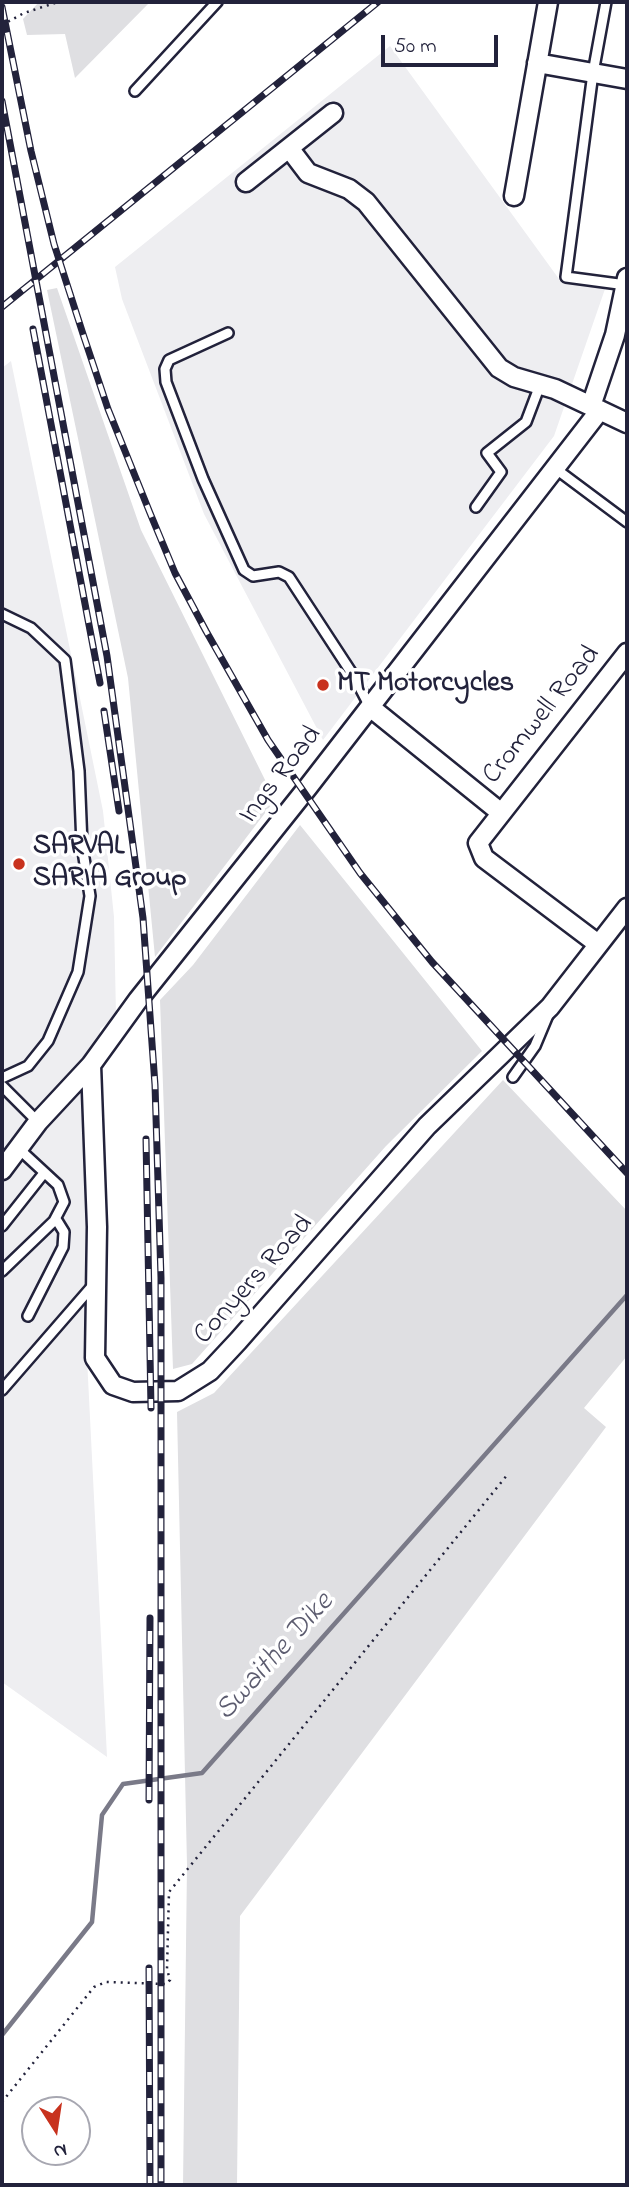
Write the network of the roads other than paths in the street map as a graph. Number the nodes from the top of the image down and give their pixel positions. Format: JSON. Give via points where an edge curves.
{"nodes":[{"id":1,"x":217,"y":2,"type":"edge"},
{"id":2,"x":548,"y":2,"type":"edge"},
{"id":3,"x":607,"y":2,"type":"edge"},
{"id":4,"x":537,"y":63,"type":"junction"},
{"id":5,"x":593,"y":73,"type":"junction"},
{"id":6,"x":627,"y":79,"type":"edge"},
{"id":7,"x":135,"y":92,"type":"dead end"},
{"id":8,"x":333,"y":113,"type":"dead end"},
{"id":9,"x":289,"y":148,"type":"junction"},
{"id":10,"x":246,"y":182,"type":"dead end"},
{"id":11,"x":514,"y":196,"type":"dead end"},
{"id":12,"x":626,"y":290,"type":"edge"},
{"id":13,"x":228,"y":333,"type":"dead end"},
{"id":14,"x":540,"y":385,"type":"junction"},
{"id":15,"x":595,"y":408,"type":"junction"},
{"id":16,"x":627,"y":423,"type":"edge"},
{"id":17,"x":556,"y":469,"type":"junction"},
{"id":18,"x":476,"y":507,"type":"dead end"},
{"id":19,"x":627,"y":522,"type":"edge"},
{"id":20,"x":2,"y":614,"type":"edge"},
{"id":21,"x":627,"y":653,"type":"edge"},
{"id":22,"x":370,"y":707,"type":"junction"},
{"id":23,"x":500,"y":812,"type":"junction"},
{"id":24,"x":627,"y":908,"type":"edge"},
{"id":25,"x":598,"y":944,"type":"junction"},
{"id":26,"x":550,"y":1007,"type":"junction"},
{"id":27,"x":92,"y":1065,"type":"junction"},
{"id":28,"x":513,"y":1077,"type":"dead end"},
{"id":29,"x":2,"y":1078,"type":"edge"},
{"id":30,"x":2,"y":1086,"type":"edge"},
{"id":31,"x":38,"y":1122,"type":"junction"},
{"id":32,"x":18,"y":1148,"type":"junction"},
{"id":33,"x":2,"y":1170,"type":"edge"},
{"id":34,"x":44,"y":1173,"type":"junction"},
{"id":35,"x":55,"y":1219,"type":"junction"},
{"id":36,"x":2,"y":1226,"type":"edge"},
{"id":37,"x":2,"y":1271,"type":"edge"},
{"id":38,"x":96,"y":1282,"type":"junction"},
{"id":39,"x":28,"y":1316,"type":"dead end"},
{"id":40,"x":2,"y":1390,"type":"edge"}],
"edges":[{"from":1,"to":7,"type":"lane"},
{"from":2,"to":4,"type":"street"},
{"from":3,"to":5,"type":"lane"},
{"from":4,"to":5,"type":"street"},
{"from":4,"to":11,"type":"street"},
{"from":5,"to":6,"type":"street"},
{"from":5,"to":12,"type":"lane","via":[[566,277]]},
{"from":8,"to":9,"type":"street"},
{"from":9,"to":10,"type":"street"},
{"from":9,"to":14,"type":"street","via":[[308,173],[349,189],[366,202],[489,360],[514,377]]},
{"from":12,"to":15,"type":"street","name":"Ings Road"},
{"from":13,"to":22,"type":"lane","via":[[169,360],[166,382],[244,570],[253,576],[279,572],[289,577]]},
{"from":14,"to":15,"type":"street"},
{"from":14,"to":18,"type":"lane","via":[[526,422],[487,453],[501,472]]},
{"from":15,"to":16,"type":"street"},
{"from":15,"to":17,"type":"street","name":"Ings Road"},
{"from":17,"to":19,"type":"lane"},
{"from":17,"to":22,"type":"street","name":"Ings Road"},
{"from":20,"to":29,"type":"lane","via":[[31,628],[65,660],[90,896],[78,972],[48,1041],[28,1066]]},
{"from":21,"to":23,"type":"street","name":"Cromwell Road"},
{"from":22,"to":23,"type":"street"},
{"from":22,"to":27,"type":"street","name":"Ings Road","via":[[138,1000]]},
{"from":23,"to":25,"type":"street","name":"Cromwell Road","via":[[481,837],[480,853]]},
{"from":24,"to":25,"type":"street","name":"Conyers Road"},
{"from":25,"to":26,"type":"street","name":"Conyers Road"},
{"from":26,"to":28,"type":"lane","via":[[535,1046]]},
{"from":26,"to":38,"type":"street","name":"Conyers Road","via":[[426,1126],[238,1341],[189,1387],[133,1392],[113,1385],[95,1358]]},
{"from":27,"to":31,"type":"street","name":"Ings Road"},
{"from":27,"to":38,"type":"street","name":"Conyers Road"},
{"from":30,"to":31,"type":"lane"},
{"from":31,"to":32,"type":"street","name":"Ings Road"},
{"from":32,"to":33,"type":"street","name":"Ings Road"},
{"from":32,"to":34,"type":"lane"},
{"from":34,"to":35,"type":"lane","via":[[62,1192],[64,1202]]},
{"from":34,"to":36,"type":"lane"},
{"from":35,"to":37,"type":"lane"},
{"from":35,"to":39,"type":"lane","via":[[64,1232],[63,1247]]},
{"from":38,"to":40,"type":"lane"}]}
